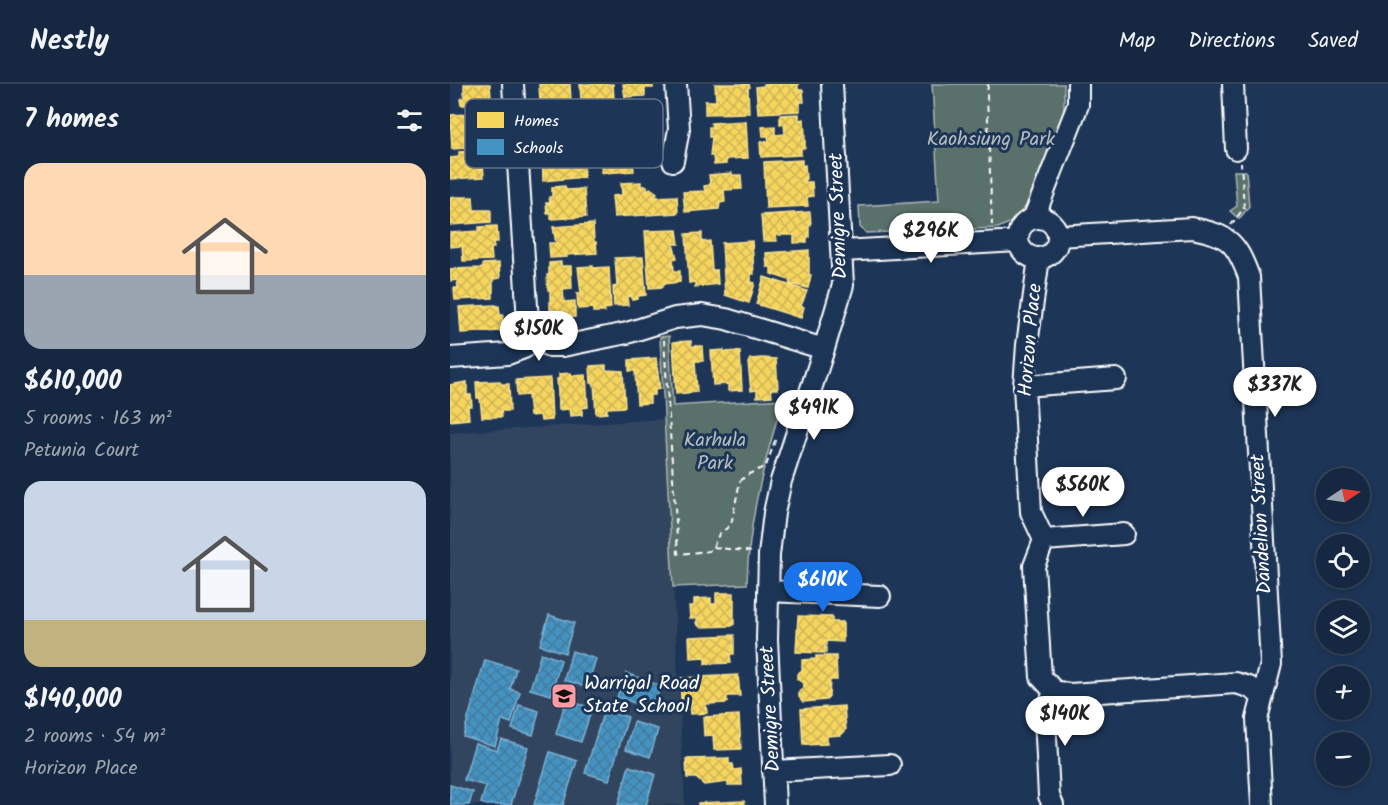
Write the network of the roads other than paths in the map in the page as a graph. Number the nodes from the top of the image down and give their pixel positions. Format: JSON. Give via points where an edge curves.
{"nodes":[{"id":1,"x":513,"y":84,"type":"edge"},
{"id":2,"x":676,"y":84,"type":"edge"},
{"id":3,"x":832,"y":84,"type":"edge"},
{"id":4,"x":1077,"y":84,"type":"edge"},
{"id":5,"x":1233,"y":84,"type":"edge"},
{"id":6,"x":514,"y":99,"type":"edge"},
{"id":7,"x":1236,"y":149,"type":"road end"},
{"id":8,"x":674,"y":160,"type":"dead end"},
{"id":9,"x":518,"y":168,"type":"edge"},
{"id":10,"x":1034,"y":217,"type":"junction"},
{"id":11,"x":1058,"y":236,"type":"junction"},
{"id":12,"x":1018,"y":241,"type":"junction"},
{"id":13,"x":843,"y":251,"type":"junction"},
{"id":14,"x":1039,"y":258,"type":"junction"},
{"id":15,"x":536,"y":336,"type":"junction"},
{"id":16,"x":824,"y":349,"type":"junction"},
{"id":17,"x":450,"y":358,"type":"edge"},
{"id":18,"x":1116,"y":379,"type":"dead end"},
{"id":19,"x":1024,"y":386,"type":"junction"},
{"id":20,"x":1124,"y":534,"type":"dead end"},
{"id":21,"x":1044,"y":540,"type":"junction"},
{"id":22,"x":768,"y":591,"type":"junction"},
{"id":23,"x":880,"y":596,"type":"dead end"},
{"id":24,"x":1054,"y":691,"type":"junction"},
{"id":25,"x":1263,"y":696,"type":"junction"},
{"id":26,"x":890,"y":765,"type":"dead end"},
{"id":27,"x":773,"y":771,"type":"junction"},
{"id":28,"x":775,"y":805,"type":"edge"},
{"id":29,"x":1053,"y":805,"type":"edge"},
{"id":30,"x":1262,"y":805,"type":"edge"}],
"edges":[{"from":1,"to":6,"type":"street"},
{"from":2,"to":8,"type":"street","via":[[679,129]]},
{"from":3,"to":13,"type":"street","name":"Demigre Street"},
{"from":4,"to":10,"type":"street","via":[[1078,105]]},
{"from":5,"to":7,"type":"street"},
{"from":9,"to":15,"type":"street","via":[[528,322]]},
{"from":10,"to":11,"type":"street","via":[[1050,221]]},
{"from":10,"to":12,"type":"street","via":[[1023,223]]},
{"from":11,"to":14,"type":"street","via":[[1053,251]]},
{"from":11,"to":25,"type":"street","name":"Dandelion Street","via":[[1192,228],[1223,236],[1240,254],[1250,277],[1271,664]]},
{"from":12,"to":13,"type":"street"},
{"from":12,"to":14,"type":"street","via":[[1024,253]]},
{"from":13,"to":16,"type":"street","name":"Demigre Street","via":[[843,285]]},
{"from":14,"to":19,"type":"street","name":"Horizon Place"},
{"from":15,"to":16,"type":"street","via":[[549,346],[563,346],[702,315]]},
{"from":15,"to":17,"type":"street","via":[[524,348],[508,354]]},
{"from":16,"to":22,"type":"street","name":"Demigre Street","via":[[781,480],[769,555]]},
{"from":18,"to":19,"type":"street"},
{"from":19,"to":21,"type":"street","name":"Horizon Place","via":[[1031,512]]},
{"from":20,"to":21,"type":"street"},
{"from":21,"to":24,"type":"street","via":[[1034,566],[1041,677]]},
{"from":22,"to":23,"type":"street"},
{"from":22,"to":27,"type":"street","name":"Demigre Street"},
{"from":24,"to":25,"type":"street","via":[[1070,694],[1236,683]]},
{"from":24,"to":29,"type":"street","via":[[1044,718],[1049,796]]},
{"from":25,"to":30,"type":"street","name":"Dandelion Street","via":[[1257,719]]},
{"from":26,"to":27,"type":"street"},
{"from":27,"to":28,"type":"street","name":"Demigre Street"}]}
